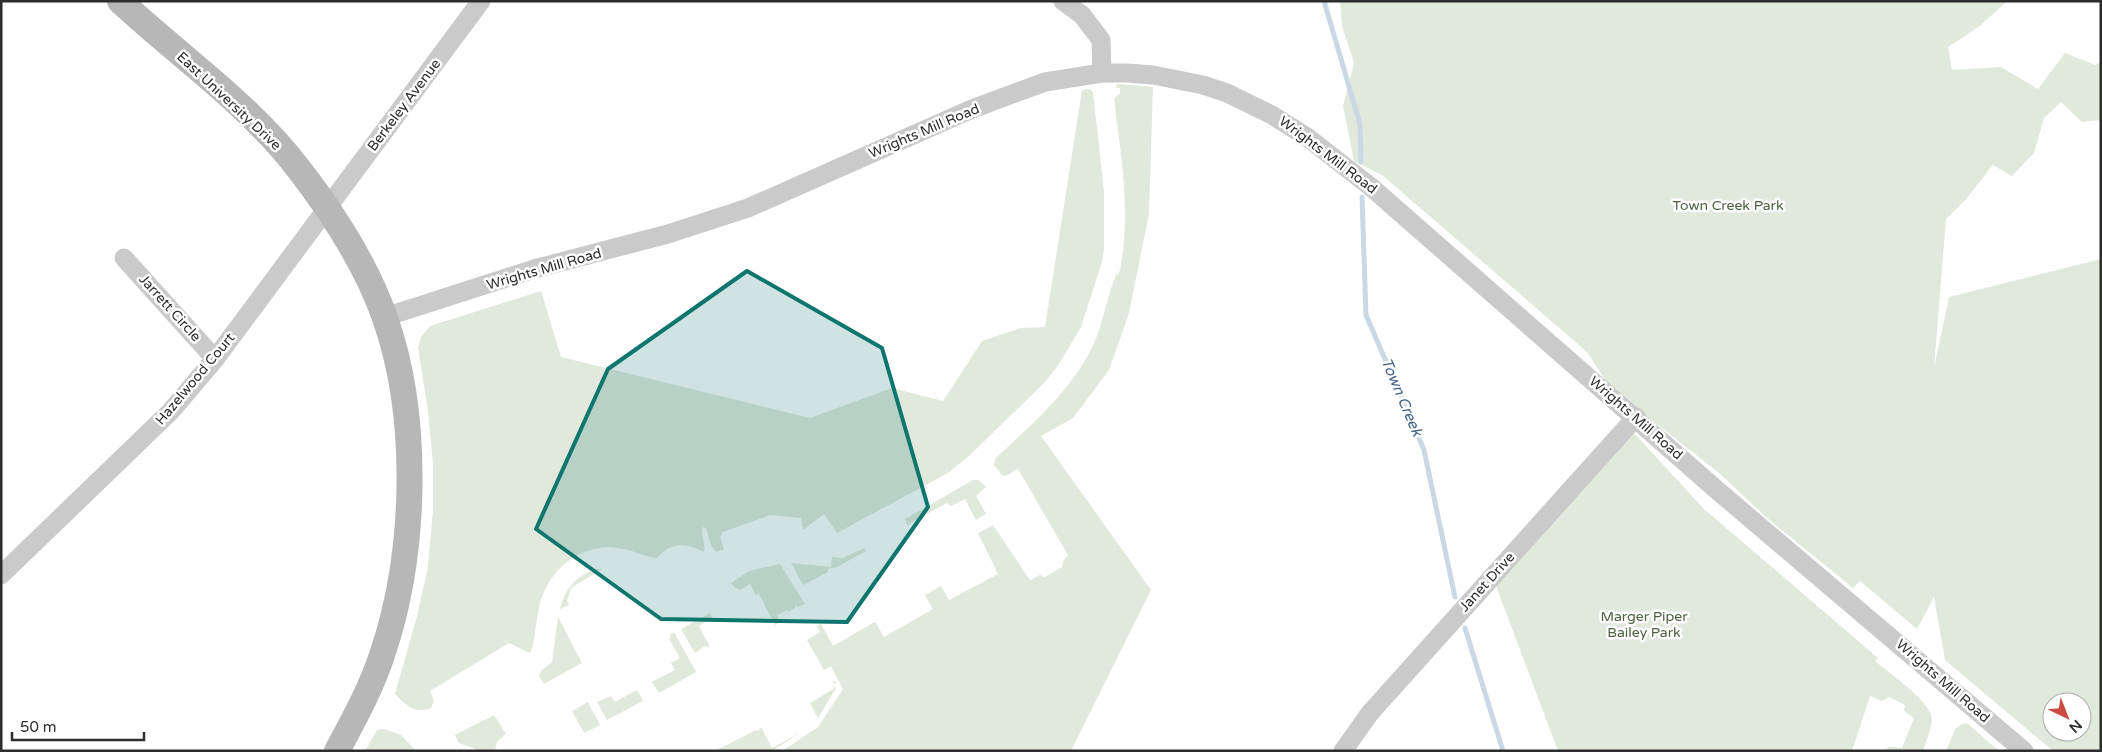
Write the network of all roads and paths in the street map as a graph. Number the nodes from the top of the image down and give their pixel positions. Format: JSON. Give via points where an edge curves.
{"nodes":[{"id":1,"x":120,"y":1,"type":"edge"},
{"id":2,"x":481,"y":1,"type":"edge"},
{"id":3,"x":1063,"y":1,"type":"edge"},
{"id":4,"x":1102,"y":73,"type":"junction"},
{"id":5,"x":326,"y":209,"type":"junction"},
{"id":6,"x":124,"y":258,"type":"dead end"},
{"id":7,"x":385,"y":317,"type":"junction"},
{"id":8,"x":215,"y":359,"type":"junction"},
{"id":9,"x":1636,"y":418,"type":"junction"},
{"id":10,"x":3,"y":569,"type":"edge"},
{"id":11,"x":337,"y":751,"type":"edge"},
{"id":12,"x":1343,"y":751,"type":"edge"},
{"id":13,"x":2024,"y":751,"type":"edge"}],
"edges":[{"from":1,"to":5,"type":"main road","name":"East University Drive","via":[[260,126],[297,166]]},
{"from":2,"to":5,"type":"street","name":"Berkeley Avenue"},
{"from":3,"to":4,"type":"street","via":[[1082,15],[1101,40]]},
{"from":4,"to":7,"type":"street","name":"Wrights Mill Road","via":[[1046,82],[972,109],[748,208],[668,234],[534,269]]},
{"from":4,"to":9,"type":"street","name":"Wrights Mill Road","via":[[1153,75],[1203,85],[1250,103],[1286,124],[1371,187]]},
{"from":5,"to":7,"type":"main road","name":"East University Drive","via":[[358,261]]},
{"from":5,"to":8,"type":"street","name":"Hazelwood Court"},
{"from":6,"to":8,"type":"street","name":"Jarrett Circle"},
{"from":7,"to":11,"type":"main road","name":"East University Drive","via":[[406,426],[409,496],[405,556],[396,611],[383,654],[368,693]]},
{"from":8,"to":10,"type":"street","name":"Hazelwood Court","via":[[171,411]]},
{"from":9,"to":12,"type":"street","name":"Janet Drive","via":[[1376,706]]},
{"from":9,"to":13,"type":"street","name":"Wrights Mill Road"}]}
